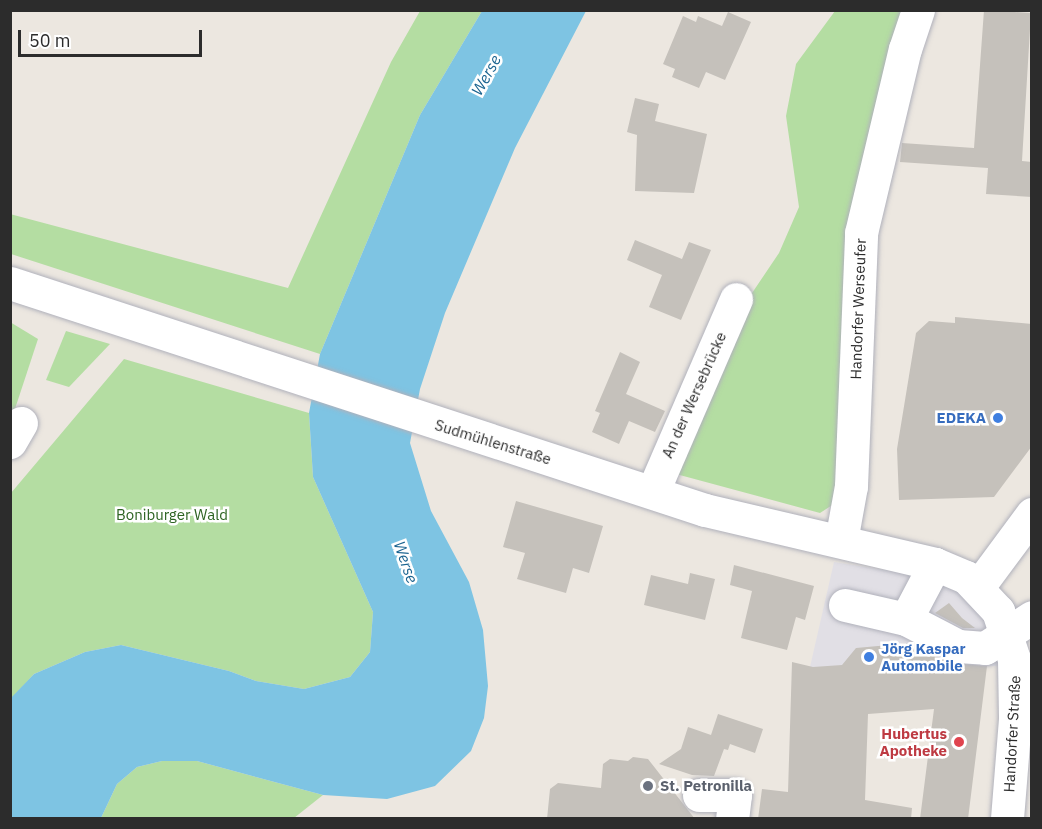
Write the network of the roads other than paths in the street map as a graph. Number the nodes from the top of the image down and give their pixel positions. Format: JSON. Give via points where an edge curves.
{"nodes":[{"id":1,"x":918,"y":10,"type":"edge"},
{"id":2,"x":10,"y":283,"type":"edge"},
{"id":3,"x":736,"y":299,"type":"dead end"},
{"id":4,"x":653,"y":491,"type":"junction"},
{"id":5,"x":1032,"y":514,"type":"edge"},
{"id":6,"x":841,"y":541,"type":"junction"},
{"id":7,"x":935,"y":564,"type":"junction"},
{"id":8,"x":978,"y":586,"type":"junction"},
{"id":9,"x":845,"y":606,"type":"dead end"},
{"id":10,"x":906,"y":619,"type":"junction"},
{"id":11,"x":1020,"y":625,"type":"edge"},
{"id":12,"x":699,"y":795,"type":"dead end"},
{"id":13,"x":732,"y":819,"type":"edge"},
{"id":14,"x":1007,"y":819,"type":"edge"}],
"edges":[{"from":1,"to":6,"type":"street","name":"Handorfer Werseufer","via":[[861,233],[851,486]]},
{"from":2,"to":4,"type":"street","name":"Sudmühlenstraße"},
{"from":3,"to":4,"type":"street","name":"An der Wersebrücke"},
{"from":4,"to":6,"type":"street","name":"Sudmühlenstraße","via":[[705,510]]},
{"from":5,"to":8,"type":"street"},
{"from":6,"to":7,"type":"street","name":"Sudmühlenstraße"},
{"from":7,"to":8,"type":"street","name":"Sudmühlenstraße"},
{"from":7,"to":10,"type":"street"},
{"from":8,"to":11,"type":"street","name":"Handorfer Straße","via":[[998,611]]},
{"from":9,"to":10,"type":"street"},
{"from":10,"to":11,"type":"street","via":[[958,646],[985,648]]},
{"from":11,"to":14,"type":"street","name":"Handorfer Straße"},
{"from":12,"to":13,"type":"street","via":[[735,795]]}]}
